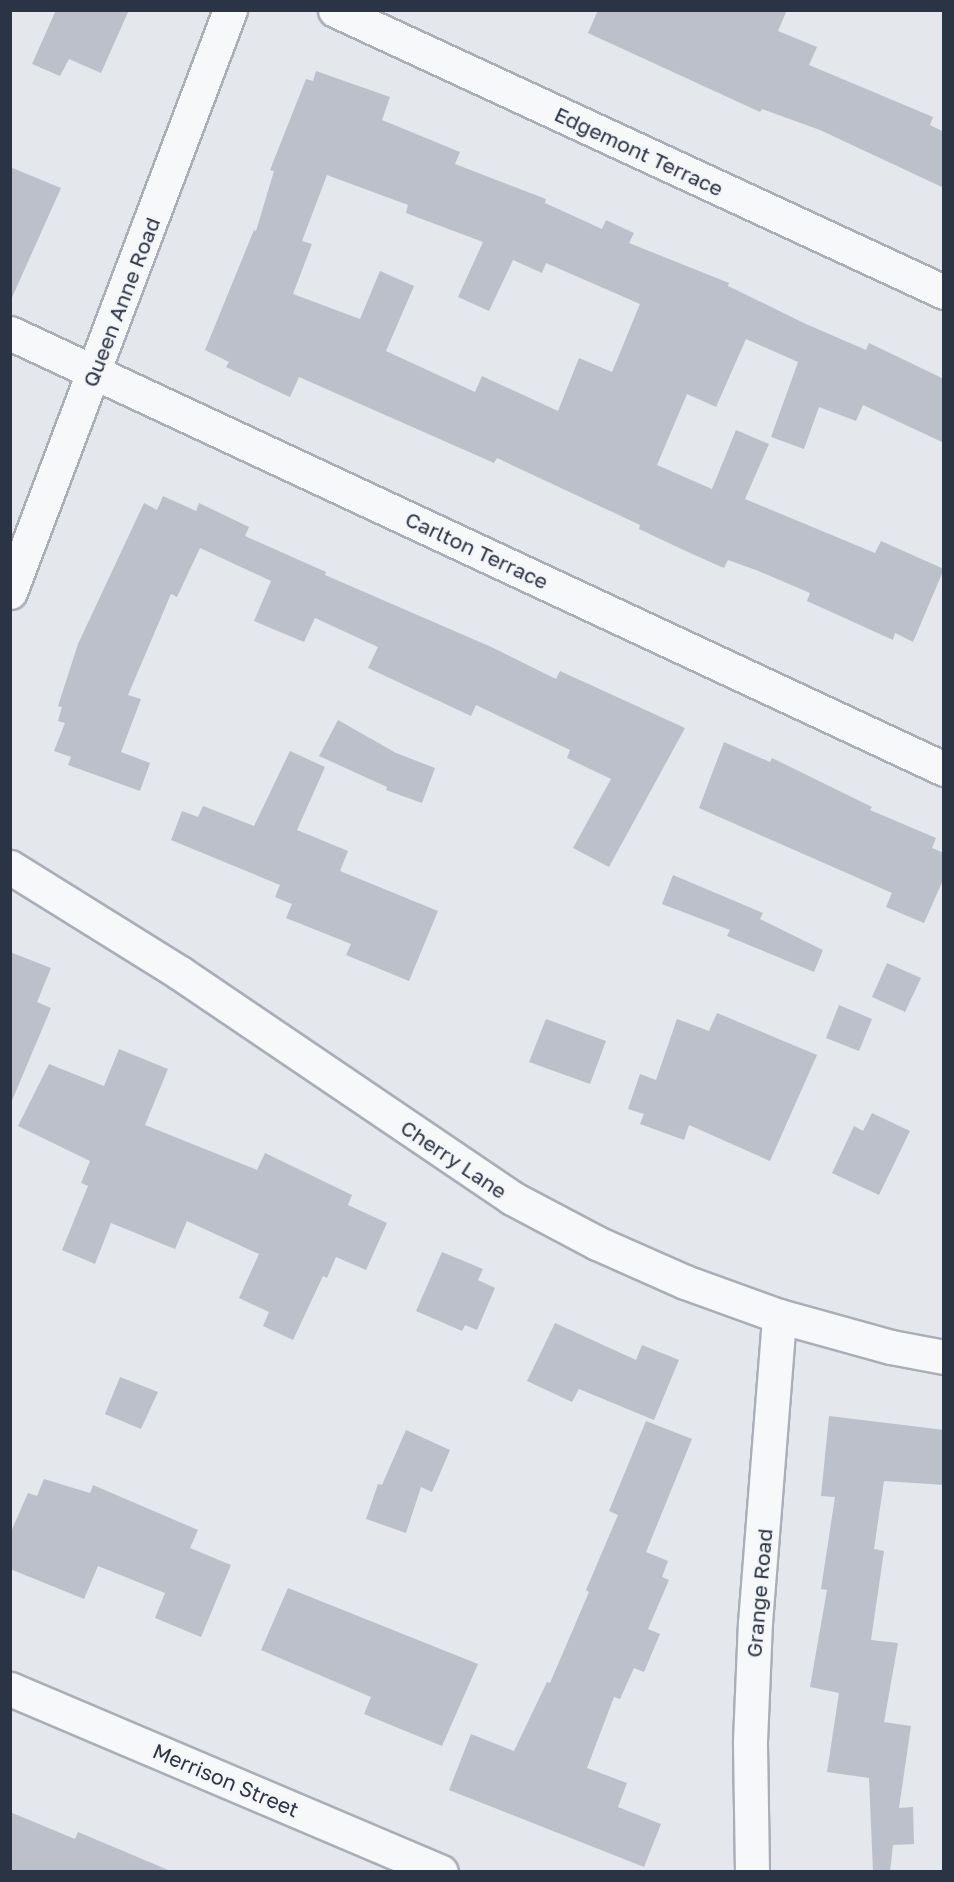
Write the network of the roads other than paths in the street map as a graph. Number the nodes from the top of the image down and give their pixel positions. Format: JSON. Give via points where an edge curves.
{"nodes":[{"id":1,"x":230,"y":10,"type":"edge"},
{"id":2,"x":335,"y":10,"type":"edge"},
{"id":3,"x":944,"y":292,"type":"edge"},
{"id":4,"x":10,"y":333,"type":"edge"},
{"id":5,"x":95,"y":371,"type":"junction"},
{"id":6,"x":10,"y":592,"type":"edge"},
{"id":7,"x":944,"y":769,"type":"edge"},
{"id":8,"x":10,"y":867,"type":"edge"},
{"id":9,"x":779,"y":1316,"type":"junction"},
{"id":10,"x":944,"y":1357,"type":"edge"},
{"id":11,"x":10,"y":1689,"type":"edge"},
{"id":12,"x":441,"y":1872,"type":"edge"},
{"id":13,"x":752,"y":1872,"type":"edge"}],
"edges":[{"from":1,"to":5,"type":"street","name":"Queen Anne Road"},
{"from":2,"to":3,"type":"street","name":"Edgemont Terrace"},
{"from":4,"to":5,"type":"street","name":"Carlton Terrace"},
{"from":5,"to":6,"type":"street","name":"Queen Anne Road"},
{"from":5,"to":7,"type":"street","name":"Carlton Terrace"},
{"from":8,"to":9,"type":"street","name":"Cherry Lane","via":[[180,973],[512,1198],[597,1243],[685,1282]]},
{"from":9,"to":10,"type":"street","name":"Cherry Lane","via":[[891,1347]]},
{"from":9,"to":13,"type":"street","name":"Grange Road","via":[[754,1635],[750,1741]]},
{"from":11,"to":12,"type":"street","name":"Merrison Street"}]}
